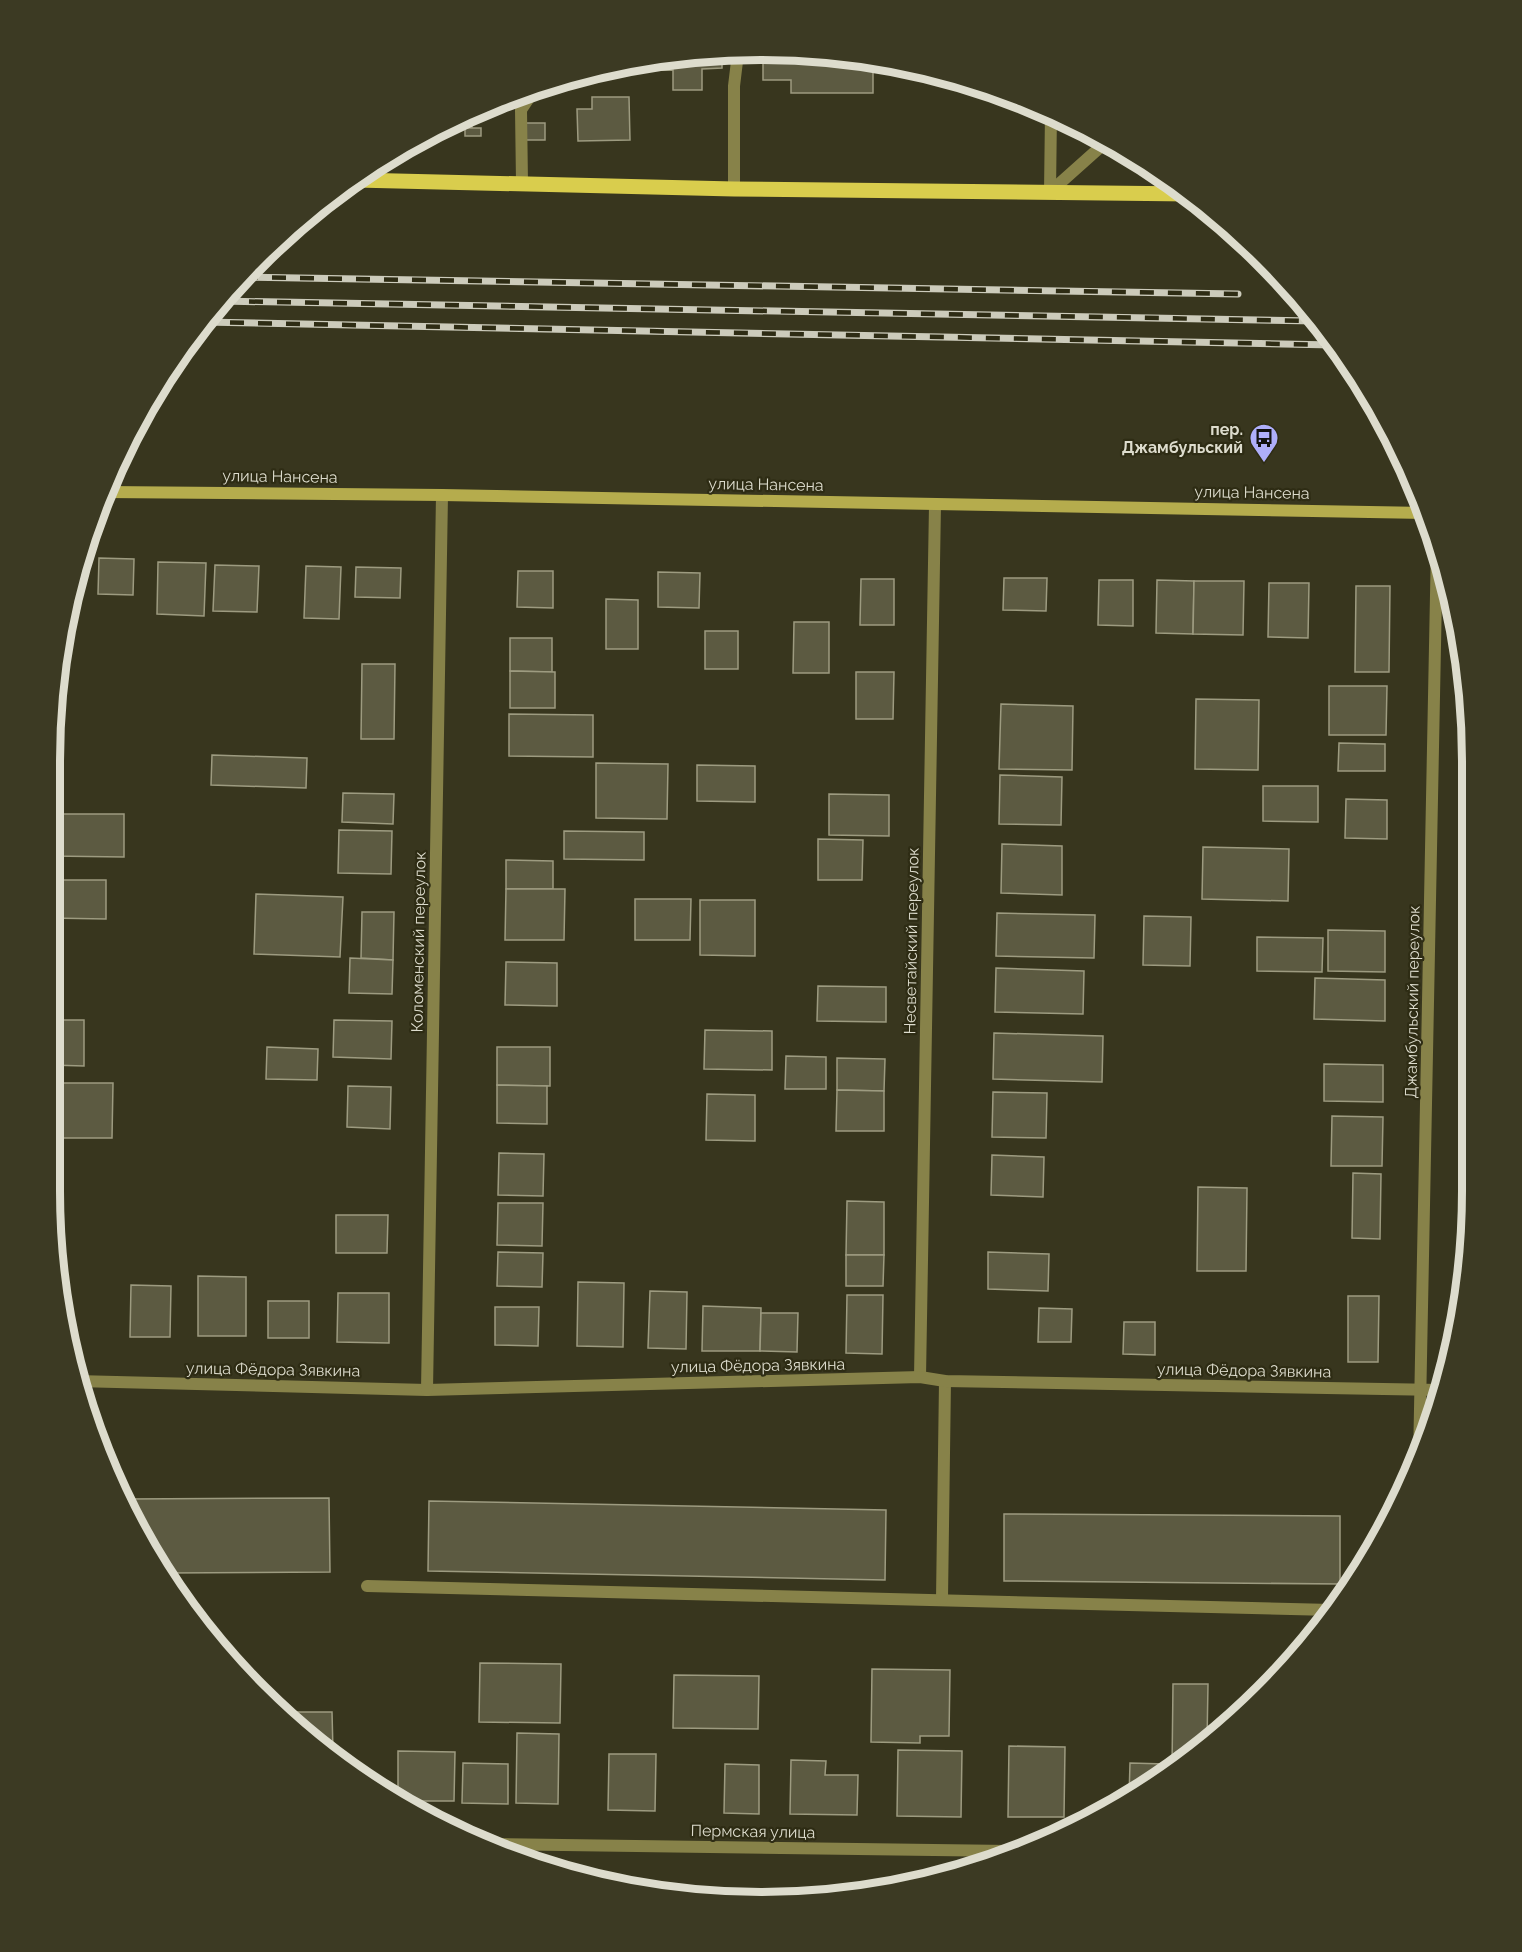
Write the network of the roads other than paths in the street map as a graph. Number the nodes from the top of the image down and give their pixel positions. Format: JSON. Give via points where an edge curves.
{"nodes":[{"id":1,"x":737,"y":61,"type":"edge"},
{"id":2,"x":528,"y":100,"type":"edge"},
{"id":3,"x":1051,"y":123,"type":"edge"},
{"id":4,"x":1099,"y":147,"type":"edge"},
{"id":5,"x":369,"y":180,"type":"edge"},
{"id":6,"x":522,"y":183,"type":"junction"},
{"id":7,"x":734,"y":189,"type":"junction"},
{"id":8,"x":1050,"y":192,"type":"junction"},
{"id":9,"x":1172,"y":194,"type":"edge"},
{"id":10,"x":113,"y":492,"type":"edge"},
{"id":11,"x":442,"y":495,"type":"junction"},
{"id":12,"x":935,"y":505,"type":"junction"},
{"id":13,"x":1416,"y":513,"type":"edge"},
{"id":14,"x":1436,"y":575,"type":"edge"},
{"id":15,"x":920,"y":1377,"type":"junction"},
{"id":16,"x":87,"y":1381,"type":"edge"},
{"id":17,"x":945,"y":1381,"type":"junction"},
{"id":18,"x":427,"y":1390,"type":"junction"},
{"id":19,"x":1420,"y":1390,"type":"junction"},
{"id":20,"x":1433,"y":1390,"type":"edge"},
{"id":21,"x":1419,"y":1431,"type":"edge"},
{"id":22,"x":367,"y":1586,"type":"dead end"},
{"id":23,"x":942,"y":1599,"type":"junction"},
{"id":24,"x":1323,"y":1610,"type":"edge"},
{"id":25,"x":507,"y":1844,"type":"edge"},
{"id":26,"x":997,"y":1851,"type":"edge"}],
"edges":[{"from":1,"to":7,"type":"street"},
{"from":2,"to":6,"type":"street","via":[[521,110]]},
{"from":3,"to":8,"type":"street"},
{"from":4,"to":8,"type":"street"},
{"from":5,"to":6,"type":"main road"},
{"from":6,"to":7,"type":"main road"},
{"from":7,"to":8,"type":"main road"},
{"from":8,"to":9,"type":"main road"},
{"from":10,"to":11,"type":"main road","name":"улица Нансена"},
{"from":11,"to":12,"type":"main road","name":"улица Нансена"},
{"from":11,"to":18,"type":"street","name":"Коломенский переулок"},
{"from":12,"to":13,"type":"main road","name":"улица Нансена"},
{"from":12,"to":15,"type":"street","name":"Несветайский переулок"},
{"from":14,"to":19,"type":"street","name":"Джамбульский переулок"},
{"from":15,"to":17,"type":"street","name":"улица Фёдора Зявкина"},
{"from":15,"to":18,"type":"street","name":"улица Фёдора Зявкина"},
{"from":16,"to":18,"type":"street","name":"улица Фёдора Зявкина"},
{"from":17,"to":19,"type":"street","name":"улица Фёдора Зявкина"},
{"from":17,"to":23,"type":"street"},
{"from":19,"to":20,"type":"street","name":"улица Фёдора Зявкина"},
{"from":19,"to":21,"type":"street","name":"Джамбульский переулок"},
{"from":22,"to":23,"type":"street"},
{"from":23,"to":24,"type":"street"},
{"from":25,"to":26,"type":"street","name":"Пермская улица"}]}
